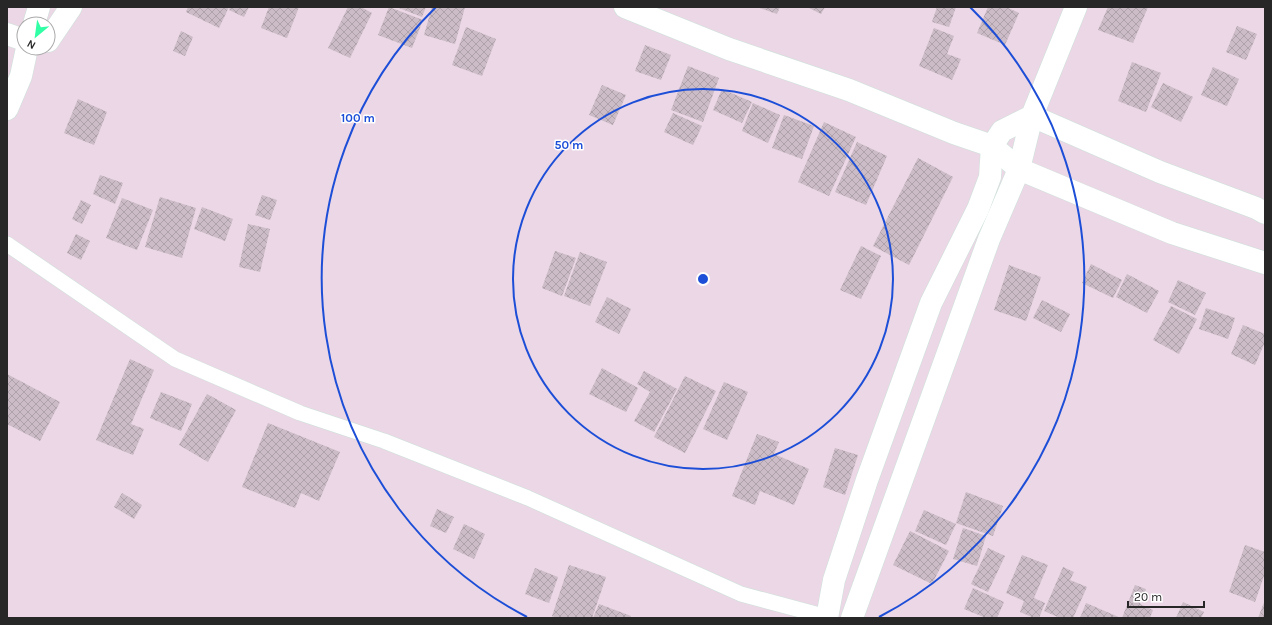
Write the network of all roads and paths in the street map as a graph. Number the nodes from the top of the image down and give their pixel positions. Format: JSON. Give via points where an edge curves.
{"nodes":[{"id":1,"x":71,"y":7,"type":"edge"},
{"id":2,"x":625,"y":7,"type":"edge"},
{"id":3,"x":1076,"y":7,"type":"edge"},
{"id":4,"x":56,"y":29,"type":"edge"},
{"id":5,"x":25,"y":56,"type":"edge"},
{"id":6,"x":36,"y":56,"type":"edge"},
{"id":7,"x":21,"y":76,"type":"junction"},
{"id":8,"x":7,"y":109,"type":"edge"},
{"id":9,"x":1032,"y":116,"type":"junction"},
{"id":10,"x":992,"y":146,"type":"junction"},
{"id":11,"x":1019,"y":169,"type":"junction"},
{"id":12,"x":1265,"y":213,"type":"edge"},
{"id":13,"x":7,"y":244,"type":"edge"},
{"id":14,"x":1265,"y":263,"type":"edge"},
{"id":15,"x":828,"y":618,"type":"edge"},
{"id":16,"x":852,"y":618,"type":"edge"}],
"edges":[{"from":1,"to":4,"type":"street"},
{"from":2,"to":10,"type":"street","via":[[729,49],[849,90]]},
{"from":3,"to":9,"type":"street"},
{"from":5,"to":7,"type":"street"},
{"from":6,"to":7,"type":"street"},
{"from":7,"to":8,"type":"street"},
{"from":9,"to":10,"type":"street","via":[[1002,131]]},
{"from":9,"to":11,"type":"street"},
{"from":9,"to":12,"type":"street","via":[[1160,172]]},
{"from":10,"to":11,"type":"street"},
{"from":10,"to":15,"type":"street","via":[[990,177],[978,209],[931,303],[867,480],[834,580]]},
{"from":11,"to":14,"type":"street","via":[[1172,233]]},
{"from":11,"to":16,"type":"street","via":[[987,246]]},
{"from":13,"to":15,"type":"lane","via":[[175,359],[300,413],[384,441],[528,498],[741,594]]}]}
